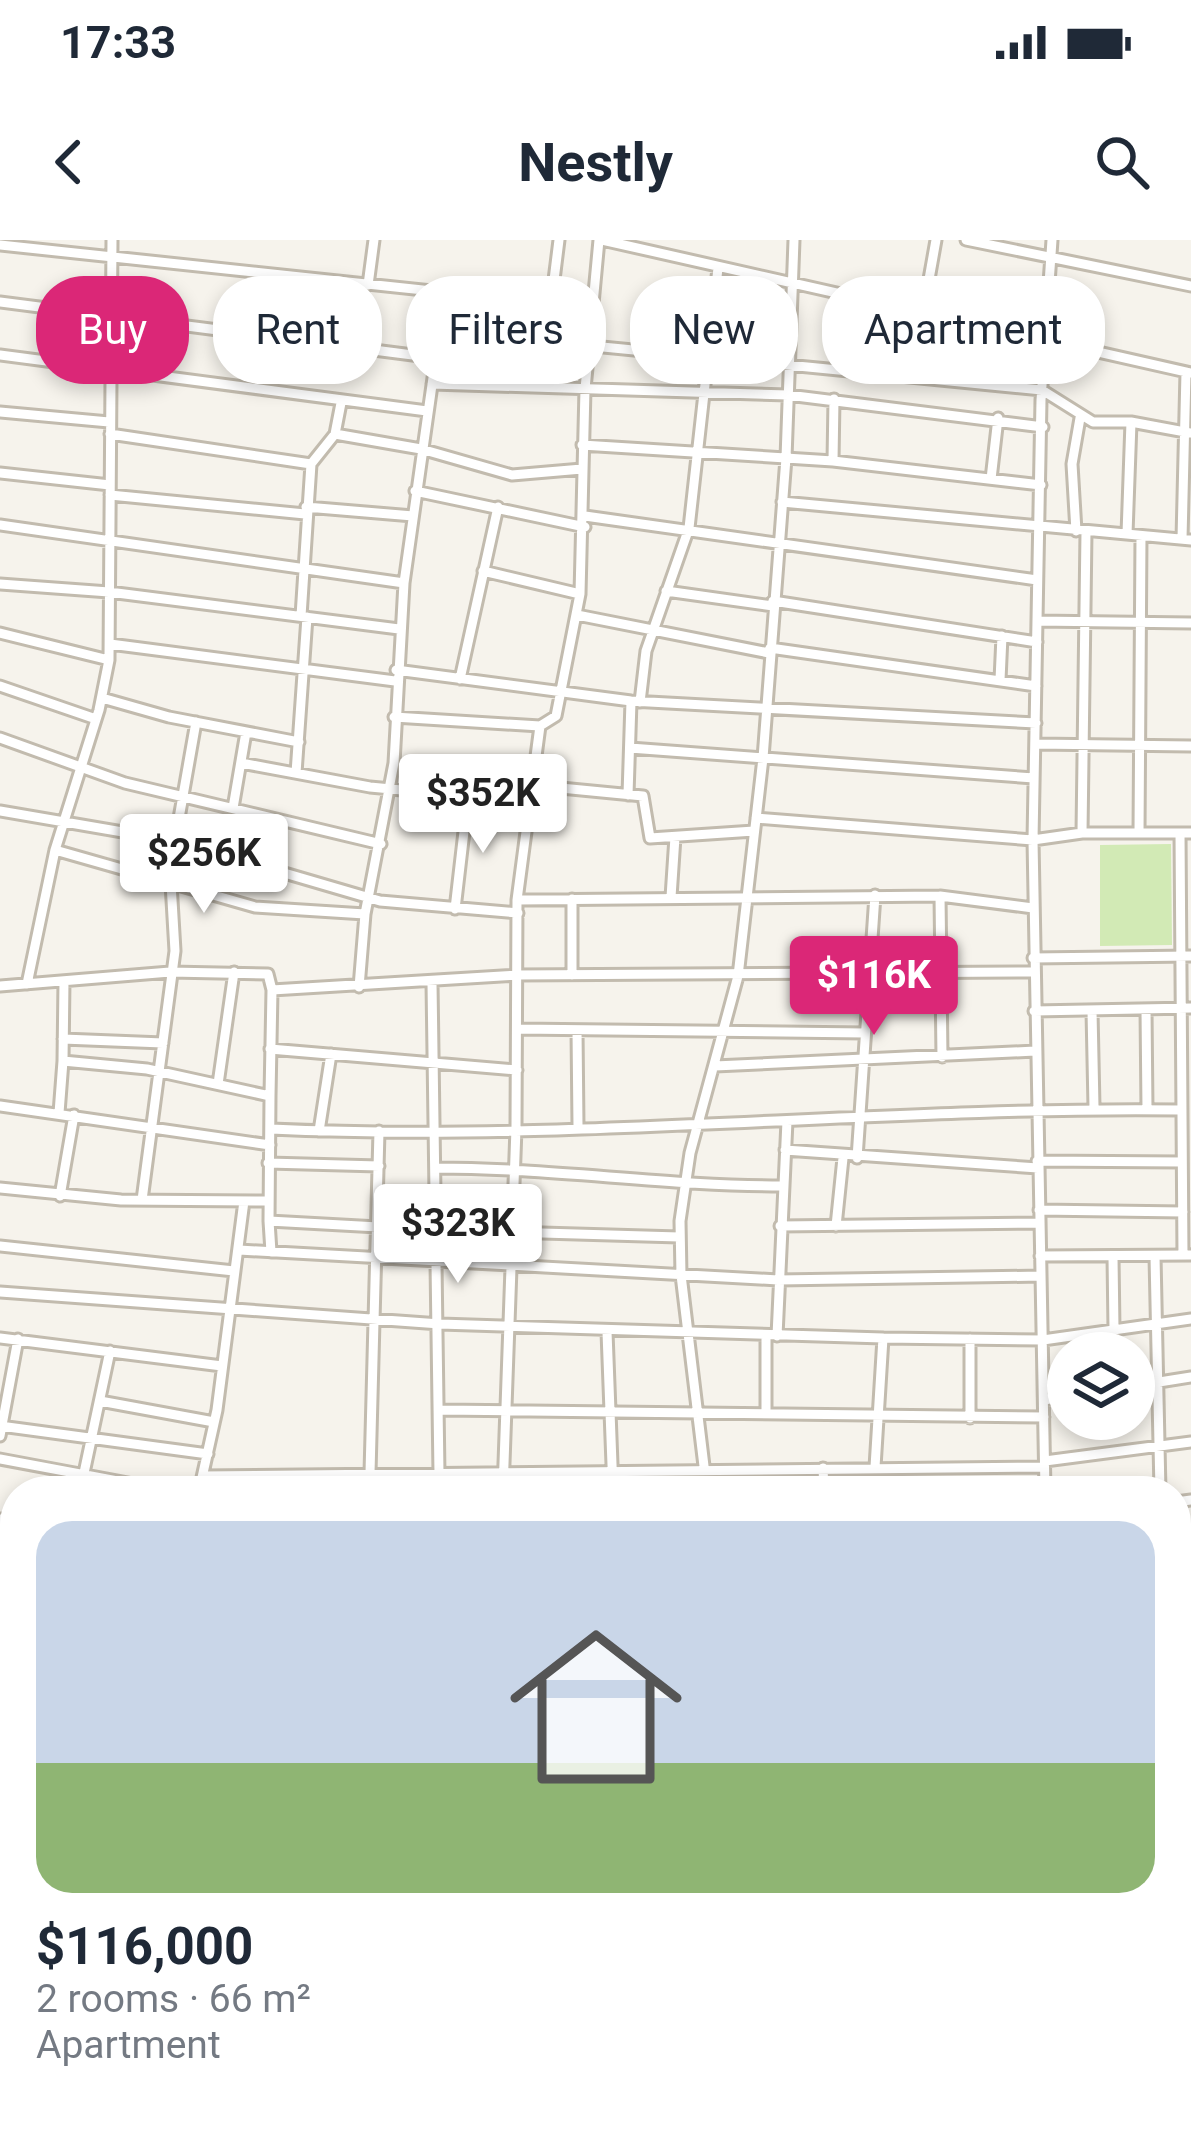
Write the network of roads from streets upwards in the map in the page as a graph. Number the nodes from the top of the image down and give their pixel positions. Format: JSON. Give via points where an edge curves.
{"nodes":[{"id":1,"x":112,"y":240,"type":"edge"},
{"id":2,"x":374,"y":240,"type":"edge"},
{"id":3,"x":559,"y":240,"type":"edge"},
{"id":4,"x":600,"y":240,"type":"edge"},
{"id":5,"x":659,"y":240,"type":"edge"},
{"id":6,"x":794,"y":240,"type":"edge"},
{"id":7,"x":936,"y":240,"type":"edge"},
{"id":8,"x":966,"y":240,"type":"edge"},
{"id":9,"x":1052,"y":240,"type":"edge"},
{"id":10,"x":0,"y":245,"type":"edge"},
{"id":11,"x":657,"y":254,"type":"junction"},
{"id":12,"x":1050,"y":255,"type":"junction"},
{"id":13,"x":111,"y":258,"type":"junction"},
{"id":14,"x":718,"y":268,"type":"junction"},
{"id":15,"x":111,"y":276,"type":"edge"},
{"id":16,"x":282,"y":276,"type":"edge"},
{"id":17,"x":369,"y":276,"type":"edge"},
{"id":18,"x":554,"y":276,"type":"edge"},
{"id":19,"x":596,"y":276,"type":"edge"},
{"id":20,"x":717,"y":276,"type":"edge"},
{"id":21,"x":752,"y":276,"type":"edge"},
{"id":22,"x":794,"y":276,"type":"edge"},
{"id":23,"x":930,"y":276,"type":"edge"},
{"id":24,"x":1049,"y":276,"type":"edge"},
{"id":25,"x":1191,"y":286,"type":"edge"},
{"id":26,"x":0,"y":302,"type":"edge"},
{"id":27,"x":36,"y":306,"type":"edge"},
{"id":28,"x":189,"y":325,"type":"edge"},
{"id":29,"x":406,"y":354,"type":"edge"},
{"id":30,"x":1105,"y":355,"type":"edge"},
{"id":31,"x":0,"y":356,"type":"edge"},
{"id":32,"x":36,"y":361,"type":"edge"},
{"id":33,"x":1189,"y":372,"type":"edge"},
{"id":34,"x":189,"y":381,"type":"edge"},
{"id":35,"x":110,"y":384,"type":"edge"},
{"id":36,"x":586,"y":384,"type":"edge"},
{"id":37,"x":702,"y":384,"type":"edge"},
{"id":38,"x":789,"y":384,"type":"edge"},
{"id":39,"x":976,"y":384,"type":"edge"},
{"id":40,"x":1042,"y":384,"type":"edge"},
{"id":41,"x":432,"y":385,"type":"joint"},
{"id":42,"x":495,"y":386,"type":"joint"},
{"id":43,"x":585,"y":389,"type":"junction"},
{"id":44,"x":1042,"y":390,"type":"junction"},
{"id":45,"x":701,"y":392,"type":"junction"},
{"id":46,"x":788,"y":395,"type":"junction"},
{"id":47,"x":834,"y":399,"type":"junction"},
{"id":48,"x":341,"y":403,"type":"junction"},
{"id":49,"x":427,"y":410,"type":"junction"},
{"id":50,"x":0,"y":412,"type":"edge"},
{"id":51,"x":998,"y":418,"type":"junction"},
{"id":52,"x":1080,"y":418,"type":"junction"},
{"id":53,"x":1131,"y":422,"type":"junction"},
{"id":54,"x":1043,"y":427,"type":"junction"},
{"id":55,"x":109,"y":428,"type":"junction"},
{"id":56,"x":1187,"y":432,"type":"edge"},
{"id":57,"x":335,"y":434,"type":"junction"},
{"id":58,"x":582,"y":445,"type":"junction"},
{"id":59,"x":421,"y":448,"type":"junction"},
{"id":60,"x":694,"y":453,"type":"junction"},
{"id":61,"x":785,"y":458,"type":"junction"},
{"id":62,"x":832,"y":461,"type":"junction"},
{"id":63,"x":310,"y":464,"type":"junction"},
{"id":64,"x":582,"y":469,"type":"junction"},
{"id":65,"x":0,"y":473,"type":"edge"},
{"id":66,"x":991,"y":479,"type":"junction"},
{"id":67,"x":1040,"y":484,"type":"junction"},
{"id":68,"x":110,"y":490,"type":"junction"},
{"id":69,"x":416,"y":491,"type":"junction"},
{"id":70,"x":782,"y":502,"type":"junction"},
{"id":71,"x":498,"y":507,"type":"junction"},
{"id":72,"x":306,"y":510,"type":"junction"},
{"id":73,"x":413,"y":516,"type":"junction"},
{"id":74,"x":585,"y":522,"type":"junction"},
{"id":75,"x":0,"y":525,"type":"edge"},
{"id":76,"x":689,"y":528,"type":"junction"},
{"id":77,"x":1038,"y":529,"type":"junction"},
{"id":78,"x":1081,"y":532,"type":"junction"},
{"id":79,"x":1127,"y":535,"type":"junction"},
{"id":80,"x":1141,"y":536,"type":"junction"},
{"id":81,"x":111,"y":538,"type":"junction"},
{"id":82,"x":1186,"y":540,"type":"edge"},
{"id":83,"x":779,"y":542,"type":"junction"},
{"id":84,"x":304,"y":567,"type":"junction"},
{"id":85,"x":483,"y":571,"type":"junction"},
{"id":86,"x":1036,"y":580,"type":"junction"},
{"id":87,"x":404,"y":583,"type":"junction"},
{"id":88,"x":0,"y":584,"type":"edge"},
{"id":89,"x":666,"y":591,"type":"junction"},
{"id":90,"x":110,"y":592,"type":"junction"},
{"id":91,"x":580,"y":594,"type":"junction"},
{"id":92,"x":773,"y":604,"type":"junction"},
{"id":93,"x":577,"y":615,"type":"junction"},
{"id":94,"x":304,"y":616,"type":"junction"},
{"id":95,"x":1037,"y":621,"type":"junction"},
{"id":96,"x":1086,"y":621,"type":"junction"},
{"id":97,"x":1140,"y":622,"type":"junction"},
{"id":98,"x":1191,"y":622,"type":"edge"},
{"id":99,"x":653,"y":626,"type":"junction"},
{"id":100,"x":400,"y":629,"type":"junction"},
{"id":101,"x":0,"y":633,"type":"edge"},
{"id":102,"x":1002,"y":636,"type":"junction"},
{"id":103,"x":1037,"y":641,"type":"junction"},
{"id":104,"x":110,"y":644,"type":"junction"},
{"id":105,"x":769,"y":651,"type":"junction"},
{"id":106,"x":109,"y":660,"type":"junction"},
{"id":107,"x":306,"y":669,"type":"junction"},
{"id":108,"x":396,"y":676,"type":"junction"},
{"id":109,"x":460,"y":679,"type":"junction"},
{"id":110,"x":1000,"y":680,"type":"junction"},
{"id":111,"x":0,"y":686,"type":"edge"},
{"id":112,"x":1036,"y":686,"type":"junction"},
{"id":113,"x":565,"y":690,"type":"junction"},
{"id":114,"x":102,"y":698,"type":"junction"},
{"id":115,"x":636,"y":701,"type":"junction"},
{"id":116,"x":766,"y":711,"type":"junction"},
{"id":117,"x":394,"y":717,"type":"junction"},
{"id":118,"x":96,"y":719,"type":"junction"},
{"id":119,"x":196,"y":722,"type":"junction"},
{"id":120,"x":1036,"y":723,"type":"junction"},
{"id":121,"x":540,"y":725,"type":"junction"},
{"id":122,"x":246,"y":732,"type":"junction"},
{"id":123,"x":0,"y":738,"type":"edge"},
{"id":124,"x":299,"y":742,"type":"junction"},
{"id":125,"x":1036,"y":744,"type":"junction"},
{"id":126,"x":1083,"y":745,"type":"junction"},
{"id":127,"x":1139,"y":746,"type":"junction"},
{"id":128,"x":1191,"y":746,"type":"edge"},
{"id":129,"x":630,"y":748,"type":"junction"},
{"id":130,"x":763,"y":758,"type":"junction"},
{"id":131,"x":241,"y":763,"type":"junction"},
{"id":132,"x":80,"y":765,"type":"junction"},
{"id":133,"x":296,"y":773,"type":"junction"},
{"id":134,"x":1034,"y":778,"type":"junction"},
{"id":135,"x":530,"y":785,"type":"junction"},
{"id":136,"x":390,"y":789,"type":"junction"},
{"id":137,"x":628,"y":795,"type":"junction"},
{"id":138,"x":183,"y":796,"type":"junction"},
{"id":139,"x":468,"y":797,"type":"junction"},
{"id":140,"x":528,"y":802,"type":"junction"},
{"id":141,"x":233,"y":808,"type":"junction"},
{"id":142,"x":0,"y":811,"type":"edge"},
{"id":143,"x":63,"y":818,"type":"junction"},
{"id":144,"x":756,"y":818,"type":"junction"},
{"id":145,"x":754,"y":831,"type":"junction"},
{"id":146,"x":1082,"y":833,"type":"junction"},
{"id":147,"x":1139,"y":833,"type":"junction"},
{"id":148,"x":1186,"y":833,"type":"edge"},
{"id":149,"x":675,"y":837,"type":"junction"},
{"id":150,"x":1033,"y":840,"type":"junction"},
{"id":151,"x":175,"y":841,"type":"junction"},
{"id":152,"x":381,"y":844,"type":"junction"},
{"id":153,"x":55,"y":850,"type":"junction"},
{"id":154,"x":171,"y":883,"type":"junction"},
{"id":155,"x":1185,"y":893,"type":"edge"},
{"id":156,"x":875,"y":896,"type":"junction"},
{"id":157,"x":940,"y":896,"type":"junction"},
{"id":158,"x":670,"y":897,"type":"junction"},
{"id":159,"x":747,"y":897,"type":"junction"},
{"id":160,"x":370,"y":898,"type":"junction"},
{"id":161,"x":572,"y":899,"type":"junction"},
{"id":162,"x":517,"y":900,"type":"junction"},
{"id":163,"x":1033,"y":908,"type":"junction"},
{"id":164,"x":454,"y":909,"type":"junction"},
{"id":165,"x":364,"y":914,"type":"junction"},
{"id":166,"x":518,"y":914,"type":"junction"},
{"id":167,"x":1186,"y":956,"type":"edge"},
{"id":168,"x":1033,"y":958,"type":"junction"},
{"id":169,"x":170,"y":972,"type":"junction"},
{"id":170,"x":234,"y":972,"type":"junction"},
{"id":171,"x":1033,"y":972,"type":"junction"},
{"id":172,"x":517,"y":975,"type":"junction"},
{"id":173,"x":572,"y":975,"type":"junction"},
{"id":174,"x":940,"y":975,"type":"junction"},
{"id":175,"x":738,"y":976,"type":"junction"},
{"id":176,"x":871,"y":977,"type":"junction"},
{"id":177,"x":64,"y":981,"type":"junction"},
{"id":178,"x":27,"y":983,"type":"junction"},
{"id":179,"x":433,"y":983,"type":"junction"},
{"id":180,"x":0,"y":986,"type":"edge"},
{"id":181,"x":359,"y":987,"type":"junction"},
{"id":182,"x":272,"y":990,"type":"junction"},
{"id":183,"x":1186,"y":1008,"type":"edge"},
{"id":184,"x":1145,"y":1010,"type":"junction"},
{"id":185,"x":1034,"y":1011,"type":"junction"},
{"id":186,"x":1092,"y":1011,"type":"junction"},
{"id":187,"x":518,"y":1029,"type":"junction"},
{"id":188,"x":577,"y":1030,"type":"junction"},
{"id":189,"x":726,"y":1033,"type":"junction"},
{"id":190,"x":865,"y":1033,"type":"junction"},
{"id":191,"x":63,"y":1039,"type":"junction"},
{"id":192,"x":163,"y":1043,"type":"junction"},
{"id":193,"x":270,"y":1049,"type":"junction"},
{"id":194,"x":1035,"y":1051,"type":"junction"},
{"id":195,"x":332,"y":1054,"type":"junction"},
{"id":196,"x":942,"y":1057,"type":"junction"},
{"id":197,"x":63,"y":1061,"type":"junction"},
{"id":198,"x":864,"y":1061,"type":"junction"},
{"id":199,"x":434,"y":1064,"type":"junction"},
{"id":200,"x":715,"y":1066,"type":"junction"},
{"id":201,"x":517,"y":1070,"type":"junction"},
{"id":202,"x":158,"y":1071,"type":"junction"},
{"id":203,"x":1186,"y":1076,"type":"edge"},
{"id":204,"x":218,"y":1084,"type":"junction"},
{"id":205,"x":270,"y":1096,"type":"junction"},
{"id":206,"x":0,"y":1106,"type":"edge"},
{"id":207,"x":1036,"y":1107,"type":"junction"},
{"id":208,"x":1094,"y":1107,"type":"junction"},
{"id":209,"x":1147,"y":1109,"type":"junction"},
{"id":210,"x":1182,"y":1109,"type":"junction"},
{"id":211,"x":59,"y":1113,"type":"junction"},
{"id":212,"x":859,"y":1114,"type":"junction"},
{"id":213,"x":74,"y":1115,"type":"junction"},
{"id":214,"x":788,"y":1120,"type":"junction"},
{"id":215,"x":698,"y":1124,"type":"junction"},
{"id":216,"x":578,"y":1126,"type":"junction"},
{"id":217,"x":153,"y":1128,"type":"junction"},
{"id":218,"x":516,"y":1128,"type":"junction"},
{"id":219,"x":271,"y":1130,"type":"junction"},
{"id":220,"x":435,"y":1130,"type":"junction"},
{"id":221,"x":319,"y":1131,"type":"junction"},
{"id":222,"x":379,"y":1131,"type":"junction"},
{"id":223,"x":270,"y":1145,"type":"junction"},
{"id":224,"x":785,"y":1150,"type":"junction"},
{"id":225,"x":843,"y":1158,"type":"junction"},
{"id":226,"x":857,"y":1158,"type":"junction"},
{"id":227,"x":1182,"y":1162,"type":"junction"},
{"id":228,"x":268,"y":1163,"type":"junction"},
{"id":229,"x":1038,"y":1164,"type":"junction"},
{"id":230,"x":379,"y":1166,"type":"junction"},
{"id":231,"x":436,"y":1168,"type":"junction"},
{"id":232,"x":513,"y":1168,"type":"junction"},
{"id":233,"x":684,"y":1185,"type":"junction"},
{"id":234,"x":782,"y":1186,"type":"junction"},
{"id":235,"x":0,"y":1188,"type":"edge"},
{"id":236,"x":60,"y":1196,"type":"junction"},
{"id":237,"x":142,"y":1200,"type":"junction"},
{"id":238,"x":244,"y":1201,"type":"junction"},
{"id":239,"x":269,"y":1201,"type":"junction"},
{"id":240,"x":1039,"y":1210,"type":"junction"},
{"id":241,"x":1183,"y":1212,"type":"junction"},
{"id":242,"x":269,"y":1221,"type":"junction"},
{"id":243,"x":1040,"y":1223,"type":"junction"},
{"id":244,"x":780,"y":1226,"type":"junction"},
{"id":245,"x":836,"y":1226,"type":"junction"},
{"id":246,"x":378,"y":1228,"type":"junction"},
{"id":247,"x":438,"y":1230,"type":"junction"},
{"id":248,"x":510,"y":1232,"type":"junction"},
{"id":249,"x":679,"y":1237,"type":"junction"},
{"id":250,"x":0,"y":1246,"type":"edge"},
{"id":251,"x":238,"y":1250,"type":"junction"},
{"id":252,"x":271,"y":1252,"type":"junction"},
{"id":253,"x":1187,"y":1255,"type":"edge"},
{"id":254,"x":1040,"y":1256,"type":"junction"},
{"id":255,"x":1155,"y":1256,"type":"junction"},
{"id":256,"x":1113,"y":1257,"type":"junction"},
{"id":257,"x":377,"y":1258,"type":"junction"},
{"id":258,"x":438,"y":1262,"type":"junction"},
{"id":259,"x":509,"y":1267,"type":"junction"},
{"id":260,"x":234,"y":1271,"type":"junction"},
{"id":261,"x":681,"y":1275,"type":"junction"},
{"id":262,"x":1041,"y":1276,"type":"junction"},
{"id":263,"x":778,"y":1280,"type":"junction"},
{"id":264,"x":0,"y":1292,"type":"edge"},
{"id":265,"x":227,"y":1310,"type":"junction"},
{"id":266,"x":1191,"y":1319,"type":"edge"},
{"id":267,"x":375,"y":1320,"type":"junction"},
{"id":268,"x":1156,"y":1323,"type":"junction"},
{"id":269,"x":440,"y":1324,"type":"junction"},
{"id":270,"x":508,"y":1327,"type":"junction"},
{"id":271,"x":1114,"y":1329,"type":"junction"},
{"id":272,"x":608,"y":1332,"type":"junction"},
{"id":273,"x":688,"y":1334,"type":"junction"},
{"id":274,"x":771,"y":1336,"type":"junction"},
{"id":275,"x":0,"y":1338,"type":"edge"},
{"id":276,"x":18,"y":1339,"type":"junction"},
{"id":277,"x":883,"y":1339,"type":"junction"},
{"id":278,"x":970,"y":1339,"type":"junction"},
{"id":279,"x":1042,"y":1340,"type":"junction"},
{"id":280,"x":110,"y":1351,"type":"junction"},
{"id":281,"x":222,"y":1366,"type":"junction"},
{"id":282,"x":0,"y":1371,"type":"edge"},
{"id":283,"x":13,"y":1373,"type":"junction"},
{"id":284,"x":1191,"y":1377,"type":"edge"},
{"id":285,"x":1155,"y":1383,"type":"edge"},
{"id":286,"x":1158,"y":1383,"type":"junction"},
{"id":287,"x":1044,"y":1400,"type":"junction"},
{"id":288,"x":1047,"y":1400,"type":"edge"},
{"id":289,"x":100,"y":1401,"type":"junction"},
{"id":290,"x":440,"y":1410,"type":"junction"},
{"id":291,"x":507,"y":1410,"type":"junction"},
{"id":292,"x":609,"y":1411,"type":"junction"},
{"id":293,"x":697,"y":1412,"type":"junction"},
{"id":294,"x":766,"y":1413,"type":"junction"},
{"id":295,"x":878,"y":1417,"type":"junction"},
{"id":296,"x":1044,"y":1417,"type":"junction"},
{"id":297,"x":970,"y":1418,"type":"junction"},
{"id":298,"x":214,"y":1422,"type":"junction"},
{"id":299,"x":1,"y":1430,"type":"edge"},
{"id":300,"x":92,"y":1439,"type":"junction"},
{"id":301,"x":1191,"y":1442,"type":"edge"},
{"id":302,"x":1159,"y":1446,"type":"junction"},
{"id":303,"x":208,"y":1454,"type":"junction"},
{"id":304,"x":0,"y":1459,"type":"edge"},
{"id":305,"x":1044,"y":1464,"type":"junction"},
{"id":306,"x":875,"y":1467,"type":"junction"},
{"id":307,"x":823,"y":1468,"type":"junction"},
{"id":308,"x":705,"y":1471,"type":"junction"},
{"id":309,"x":84,"y":1473,"type":"junction"},
{"id":310,"x":370,"y":1473,"type":"junction"},
{"id":311,"x":342,"y":1474,"type":"joint"},
{"id":312,"x":439,"y":1474,"type":"junction"},
{"id":313,"x":503,"y":1475,"type":"junction"},
{"id":314,"x":613,"y":1475,"type":"junction"},
{"id":315,"x":98,"y":1476,"type":"edge"},
{"id":316,"x":203,"y":1476,"type":"joint"},
{"id":317,"x":257,"y":1476,"type":"joint"},
{"id":318,"x":706,"y":1476,"type":"edge"},
{"id":319,"x":823,"y":1476,"type":"edge"},
{"id":320,"x":1044,"y":1476,"type":"edge"},
{"id":321,"x":1160,"y":1476,"type":"edge"},
{"id":322,"x":353,"y":2136,"type":"edge"},
{"id":323,"x":366,"y":2136,"type":"edge"}],
"edges":[{"from":1,"to":13,"type":"street"},
{"from":2,"to":17,"type":"street"},
{"from":3,"to":18,"type":"street"},
{"from":4,"to":11,"type":"street"},
{"from":4,"to":19,"type":"street"},
{"from":5,"to":11,"type":"street"},
{"from":6,"to":22,"type":"street"},
{"from":7,"to":23,"type":"street"},
{"from":8,"to":12,"type":"street"},
{"from":9,"to":12,"type":"street"},
{"from":10,"to":13,"type":"street"},
{"from":11,"to":14,"type":"street"},
{"from":12,"to":24,"type":"street"},
{"from":12,"to":25,"type":"street"},
{"from":13,"to":15,"type":"street"},
{"from":13,"to":16,"type":"street"},
{"from":14,"to":20,"type":"street"},
{"from":14,"to":21,"type":"street"},
{"from":26,"to":27,"type":"street"},
{"from":28,"to":29,"type":"street"},
{"from":30,"to":33,"type":"street"},
{"from":31,"to":32,"type":"street"},
{"from":33,"to":56,"type":"street"},
{"from":34,"to":48,"type":"street"},
{"from":35,"to":55,"type":"street"},
{"from":36,"to":43,"type":"street"},
{"from":37,"to":45,"type":"street"},
{"from":38,"to":46,"type":"street"},
{"from":39,"to":44,"type":"street"},
{"from":40,"to":44,"type":"street"},
{"from":41,"to":42,"type":"street"},
{"from":41,"to":49,"type":"street"},
{"from":42,"to":43,"type":"street"},
{"from":43,"to":45,"type":"street"},
{"from":43,"to":58,"type":"street"},
{"from":44,"to":52,"type":"street"},
{"from":44,"to":54,"type":"street"},
{"from":45,"to":46,"type":"street"},
{"from":45,"to":60,"type":"street"},
{"from":46,"to":47,"type":"street"},
{"from":46,"to":61,"type":"street"},
{"from":47,"to":51,"type":"street"},
{"from":47,"to":62,"type":"street"},
{"from":48,"to":49,"type":"street"},
{"from":48,"to":57,"type":"street"},
{"from":49,"to":59,"type":"street"},
{"from":50,"to":55,"type":"street"},
{"from":51,"to":54,"type":"street"},
{"from":51,"to":66,"type":"street"},
{"from":52,"to":53,"type":"street"},
{"from":52,"to":78,"type":"street","via":[[1072,464]]},
{"from":53,"to":56,"type":"street"},
{"from":53,"to":79,"type":"street"},
{"from":54,"to":67,"type":"street"},
{"from":55,"to":63,"type":"street"},
{"from":55,"to":68,"type":"street"},
{"from":56,"to":82,"type":"street"},
{"from":57,"to":59,"type":"street"},
{"from":57,"to":63,"type":"street"},
{"from":58,"to":60,"type":"street"},
{"from":58,"to":64,"type":"street"},
{"from":59,"to":64,"type":"street","via":[[512,475]]},
{"from":59,"to":69,"type":"street"},
{"from":60,"to":61,"type":"street"},
{"from":60,"to":76,"type":"street"},
{"from":61,"to":62,"type":"street"},
{"from":61,"to":70,"type":"street"},
{"from":62,"to":66,"type":"street"},
{"from":63,"to":72,"type":"street"},
{"from":64,"to":74,"type":"street"},
{"from":65,"to":68,"type":"street"},
{"from":66,"to":67,"type":"street"},
{"from":67,"to":77,"type":"street"},
{"from":68,"to":72,"type":"street"},
{"from":68,"to":81,"type":"street"},
{"from":69,"to":71,"type":"street"},
{"from":69,"to":73,"type":"street"},
{"from":70,"to":77,"type":"street"},
{"from":70,"to":83,"type":"street"},
{"from":71,"to":74,"type":"street"},
{"from":71,"to":85,"type":"street"},
{"from":72,"to":73,"type":"street"},
{"from":72,"to":84,"type":"street"},
{"from":73,"to":87,"type":"street"},
{"from":74,"to":76,"type":"street"},
{"from":74,"to":91,"type":"street"},
{"from":75,"to":81,"type":"street"},
{"from":76,"to":83,"type":"street"},
{"from":76,"to":89,"type":"street"},
{"from":77,"to":78,"type":"street"},
{"from":77,"to":86,"type":"street"},
{"from":78,"to":79,"type":"street"},
{"from":78,"to":96,"type":"street"},
{"from":79,"to":80,"type":"street"},
{"from":80,"to":82,"type":"street"},
{"from":80,"to":97,"type":"street"},
{"from":81,"to":84,"type":"street"},
{"from":81,"to":90,"type":"street"},
{"from":83,"to":86,"type":"street"},
{"from":83,"to":92,"type":"street"},
{"from":84,"to":87,"type":"street"},
{"from":84,"to":94,"type":"street"},
{"from":85,"to":91,"type":"street"},
{"from":85,"to":109,"type":"street"},
{"from":86,"to":95,"type":"street"},
{"from":87,"to":100,"type":"street"},
{"from":88,"to":90,"type":"street"},
{"from":89,"to":92,"type":"street"},
{"from":89,"to":99,"type":"street"},
{"from":90,"to":94,"type":"street"},
{"from":90,"to":104,"type":"street"},
{"from":91,"to":93,"type":"street"},
{"from":92,"to":102,"type":"street"},
{"from":92,"to":105,"type":"street"},
{"from":93,"to":99,"type":"street"},
{"from":93,"to":113,"type":"street"},
{"from":94,"to":100,"type":"street"},
{"from":94,"to":107,"type":"street"},
{"from":95,"to":96,"type":"street"},
{"from":95,"to":103,"type":"street"},
{"from":96,"to":97,"type":"street"},
{"from":96,"to":126,"type":"street"},
{"from":97,"to":98,"type":"street"},
{"from":97,"to":127,"type":"street"},
{"from":99,"to":105,"type":"street"},
{"from":99,"to":115,"type":"street"},
{"from":100,"to":108,"type":"street"},
{"from":101,"to":106,"type":"street"},
{"from":102,"to":103,"type":"street"},
{"from":102,"to":110,"type":"street"},
{"from":103,"to":112,"type":"street"},
{"from":104,"to":106,"type":"street"},
{"from":104,"to":107,"type":"street"},
{"from":105,"to":110,"type":"street"},
{"from":105,"to":116,"type":"street"},
{"from":106,"to":114,"type":"street"},
{"from":107,"to":108,"type":"street"},
{"from":107,"to":124,"type":"street"},
{"from":108,"to":109,"type":"street"},
{"from":108,"to":117,"type":"street"},
{"from":109,"to":113,"type":"street"},
{"from":110,"to":112,"type":"street"},
{"from":111,"to":118,"type":"street"},
{"from":112,"to":120,"type":"street"},
{"from":113,"to":115,"type":"street"},
{"from":113,"to":121,"type":"street","via":[[553,721]]},
{"from":114,"to":118,"type":"street"},
{"from":114,"to":119,"type":"street"},
{"from":115,"to":116,"type":"street"},
{"from":115,"to":129,"type":"street"},
{"from":116,"to":120,"type":"street"},
{"from":116,"to":130,"type":"street"},
{"from":117,"to":121,"type":"street"},
{"from":117,"to":136,"type":"street"},
{"from":118,"to":132,"type":"street"},
{"from":119,"to":122,"type":"street"},
{"from":119,"to":138,"type":"street"},
{"from":120,"to":125,"type":"street"},
{"from":121,"to":135,"type":"street"},
{"from":122,"to":124,"type":"street"},
{"from":122,"to":131,"type":"street"},
{"from":123,"to":132,"type":"street"},
{"from":124,"to":133,"type":"street"},
{"from":125,"to":126,"type":"street"},
{"from":125,"to":134,"type":"street"},
{"from":126,"to":127,"type":"street"},
{"from":126,"to":146,"type":"street"},
{"from":127,"to":128,"type":"street"},
{"from":127,"to":147,"type":"street"},
{"from":129,"to":130,"type":"street"},
{"from":129,"to":137,"type":"street"},
{"from":130,"to":134,"type":"street"},
{"from":130,"to":144,"type":"street"},
{"from":131,"to":133,"type":"street"},
{"from":131,"to":141,"type":"street"},
{"from":132,"to":138,"type":"street"},
{"from":132,"to":143,"type":"street"},
{"from":133,"to":136,"type":"street"},
{"from":134,"to":150,"type":"street"},
{"from":135,"to":137,"type":"street"},
{"from":135,"to":140,"type":"street"},
{"from":136,"to":139,"type":"street"},
{"from":136,"to":152,"type":"street"},
{"from":137,"to":149,"type":"street","via":[[644,799],[648,838]]},
{"from":138,"to":141,"type":"street"},
{"from":138,"to":151,"type":"street"},
{"from":139,"to":140,"type":"street"},
{"from":139,"to":164,"type":"street"},
{"from":140,"to":162,"type":"street"},
{"from":141,"to":152,"type":"street"},
{"from":142,"to":143,"type":"street"},
{"from":143,"to":151,"type":"street"},
{"from":143,"to":153,"type":"street"},
{"from":144,"to":145,"type":"street"},
{"from":144,"to":150,"type":"street"},
{"from":145,"to":149,"type":"street"},
{"from":145,"to":159,"type":"street"},
{"from":146,"to":147,"type":"street"},
{"from":146,"to":150,"type":"street"},
{"from":147,"to":148,"type":"street"},
{"from":148,"to":155,"type":"street"},
{"from":149,"to":158,"type":"street"},
{"from":150,"to":163,"type":"street"},
{"from":151,"to":160,"type":"street"},
{"from":152,"to":160,"type":"street"},
{"from":153,"to":154,"type":"street"},
{"from":153,"to":178,"type":"street"},
{"from":154,"to":165,"type":"street","via":[[273,910]]},
{"from":154,"to":169,"type":"street"},
{"from":155,"to":167,"type":"street"},
{"from":156,"to":157,"type":"street"},
{"from":156,"to":159,"type":"street"},
{"from":156,"to":176,"type":"street"},
{"from":157,"to":163,"type":"street"},
{"from":157,"to":174,"type":"street"},
{"from":158,"to":159,"type":"street"},
{"from":158,"to":161,"type":"street"},
{"from":159,"to":175,"type":"street"},
{"from":160,"to":164,"type":"street"},
{"from":160,"to":165,"type":"street"},
{"from":161,"to":162,"type":"street"},
{"from":161,"to":173,"type":"street"},
{"from":162,"to":166,"type":"street"},
{"from":163,"to":168,"type":"street"},
{"from":164,"to":166,"type":"street"},
{"from":165,"to":181,"type":"street"},
{"from":166,"to":172,"type":"street"},
{"from":167,"to":168,"type":"street"},
{"from":167,"to":183,"type":"street"},
{"from":168,"to":171,"type":"street"},
{"from":169,"to":170,"type":"street"},
{"from":169,"to":177,"type":"street"},
{"from":169,"to":192,"type":"street"},
{"from":170,"to":182,"type":"street","via":[[268,974]]},
{"from":170,"to":204,"type":"street"},
{"from":171,"to":174,"type":"street"},
{"from":171,"to":185,"type":"street"},
{"from":172,"to":173,"type":"street"},
{"from":172,"to":179,"type":"street"},
{"from":172,"to":187,"type":"street"},
{"from":173,"to":175,"type":"street"},
{"from":174,"to":176,"type":"street"},
{"from":174,"to":196,"type":"street"},
{"from":175,"to":176,"type":"street"},
{"from":175,"to":189,"type":"street"},
{"from":176,"to":190,"type":"street"},
{"from":177,"to":178,"type":"street"},
{"from":177,"to":191,"type":"street"},
{"from":178,"to":180,"type":"street"},
{"from":179,"to":181,"type":"street"},
{"from":179,"to":199,"type":"street"},
{"from":181,"to":182,"type":"street"},
{"from":182,"to":193,"type":"street"},
{"from":183,"to":184,"type":"street"},
{"from":183,"to":203,"type":"street"},
{"from":184,"to":186,"type":"street"},
{"from":184,"to":209,"type":"street"},
{"from":185,"to":186,"type":"street"},
{"from":185,"to":194,"type":"street"},
{"from":186,"to":208,"type":"street"},
{"from":187,"to":188,"type":"street"},
{"from":187,"to":201,"type":"street"},
{"from":188,"to":189,"type":"street"},
{"from":188,"to":216,"type":"street"},
{"from":189,"to":190,"type":"street"},
{"from":189,"to":200,"type":"street"},
{"from":190,"to":198,"type":"street"},
{"from":191,"to":192,"type":"street"},
{"from":191,"to":197,"type":"street"},
{"from":192,"to":202,"type":"street"},
{"from":193,"to":195,"type":"street"},
{"from":193,"to":205,"type":"street"},
{"from":194,"to":196,"type":"street"},
{"from":194,"to":207,"type":"street"},
{"from":195,"to":199,"type":"street"},
{"from":195,"to":221,"type":"street"},
{"from":196,"to":198,"type":"street"},
{"from":197,"to":202,"type":"street"},
{"from":197,"to":211,"type":"street"},
{"from":198,"to":200,"type":"street"},
{"from":198,"to":212,"type":"street"},
{"from":199,"to":201,"type":"street"},
{"from":199,"to":220,"type":"street"},
{"from":200,"to":215,"type":"street"},
{"from":201,"to":218,"type":"street"},
{"from":202,"to":204,"type":"street"},
{"from":202,"to":217,"type":"street"},
{"from":203,"to":210,"type":"street"},
{"from":204,"to":205,"type":"street"},
{"from":205,"to":219,"type":"street"},
{"from":206,"to":211,"type":"street"},
{"from":207,"to":208,"type":"street"},
{"from":207,"to":212,"type":"street"},
{"from":207,"to":229,"type":"street"},
{"from":208,"to":209,"type":"street"},
{"from":209,"to":210,"type":"street"},
{"from":210,"to":227,"type":"street"},
{"from":211,"to":213,"type":"street"},
{"from":212,"to":214,"type":"street"},
{"from":212,"to":226,"type":"street"},
{"from":213,"to":217,"type":"street"},
{"from":213,"to":236,"type":"street"},
{"from":214,"to":215,"type":"street"},
{"from":214,"to":224,"type":"street"},
{"from":215,"to":216,"type":"street"},
{"from":215,"to":233,"type":"street"},
{"from":216,"to":218,"type":"street"},
{"from":217,"to":223,"type":"street"},
{"from":217,"to":237,"type":"street"},
{"from":218,"to":220,"type":"street"},
{"from":218,"to":232,"type":"street"},
{"from":219,"to":221,"type":"street"},
{"from":219,"to":223,"type":"street"},
{"from":220,"to":222,"type":"street"},
{"from":220,"to":231,"type":"street"},
{"from":221,"to":222,"type":"street"},
{"from":222,"to":230,"type":"street"},
{"from":223,"to":228,"type":"street"},
{"from":224,"to":225,"type":"street"},
{"from":224,"to":234,"type":"street"},
{"from":225,"to":226,"type":"street"},
{"from":225,"to":245,"type":"street"},
{"from":226,"to":229,"type":"street"},
{"from":227,"to":229,"type":"street"},
{"from":227,"to":241,"type":"street"},
{"from":228,"to":230,"type":"street"},
{"from":228,"to":239,"type":"street"},
{"from":229,"to":240,"type":"street"},
{"from":230,"to":246,"type":"street"},
{"from":231,"to":232,"type":"street"},
{"from":231,"to":247,"type":"street"},
{"from":232,"to":233,"type":"street"},
{"from":232,"to":248,"type":"street"},
{"from":233,"to":234,"type":"street"},
{"from":233,"to":249,"type":"street"},
{"from":234,"to":244,"type":"street"},
{"from":235,"to":236,"type":"street"},
{"from":236,"to":237,"type":"street"},
{"from":237,"to":238,"type":"street"},
{"from":238,"to":239,"type":"street"},
{"from":238,"to":251,"type":"street"},
{"from":239,"to":242,"type":"street"},
{"from":240,"to":241,"type":"street"},
{"from":240,"to":243,"type":"street"},
{"from":241,"to":253,"type":"street"},
{"from":242,"to":246,"type":"street"},
{"from":242,"to":252,"type":"street"},
{"from":243,"to":245,"type":"street"},
{"from":243,"to":254,"type":"street"},
{"from":244,"to":245,"type":"street"},
{"from":244,"to":263,"type":"street"},
{"from":246,"to":257,"type":"street"},
{"from":247,"to":248,"type":"street"},
{"from":247,"to":258,"type":"street"},
{"from":248,"to":249,"type":"street"},
{"from":248,"to":259,"type":"street"},
{"from":249,"to":261,"type":"street"},
{"from":250,"to":260,"type":"street"},
{"from":251,"to":252,"type":"street"},
{"from":251,"to":260,"type":"street"},
{"from":252,"to":257,"type":"street"},
{"from":253,"to":255,"type":"street"},
{"from":254,"to":256,"type":"street"},
{"from":254,"to":262,"type":"street"},
{"from":255,"to":256,"type":"street"},
{"from":255,"to":268,"type":"street"},
{"from":256,"to":271,"type":"street"},
{"from":257,"to":258,"type":"street"},
{"from":257,"to":267,"type":"street"},
{"from":258,"to":259,"type":"street"},
{"from":258,"to":269,"type":"street"},
{"from":259,"to":261,"type":"street"},
{"from":259,"to":270,"type":"street"},
{"from":260,"to":265,"type":"street"},
{"from":261,"to":263,"type":"street"},
{"from":261,"to":273,"type":"street"},
{"from":262,"to":263,"type":"street"},
{"from":262,"to":279,"type":"street"},
{"from":263,"to":274,"type":"street"},
{"from":264,"to":265,"type":"street"},
{"from":265,"to":267,"type":"street"},
{"from":265,"to":281,"type":"street"},
{"from":266,"to":268,"type":"street"},
{"from":267,"to":269,"type":"street"},
{"from":267,"to":310,"type":"street"},
{"from":268,"to":271,"type":"street"},
{"from":268,"to":286,"type":"street"},
{"from":269,"to":270,"type":"street"},
{"from":269,"to":290,"type":"street"},
{"from":270,"to":272,"type":"street"},
{"from":270,"to":291,"type":"street"},
{"from":271,"to":279,"type":"street"},
{"from":272,"to":273,"type":"street"},
{"from":272,"to":292,"type":"street"},
{"from":273,"to":274,"type":"street"},
{"from":273,"to":293,"type":"street"},
{"from":274,"to":277,"type":"street"},
{"from":274,"to":294,"type":"street"},
{"from":275,"to":276,"type":"street"},
{"from":276,"to":280,"type":"street"},
{"from":276,"to":283,"type":"street"},
{"from":277,"to":278,"type":"street"},
{"from":277,"to":295,"type":"street"},
{"from":278,"to":279,"type":"street"},
{"from":278,"to":297,"type":"street"},
{"from":279,"to":287,"type":"street"},
{"from":280,"to":281,"type":"street"},
{"from":280,"to":289,"type":"street"},
{"from":281,"to":298,"type":"street"},
{"from":282,"to":283,"type":"street"},
{"from":283,"to":299,"type":"street"},
{"from":284,"to":286,"type":"street"},
{"from":285,"to":286,"type":"street"},
{"from":286,"to":302,"type":"street"},
{"from":287,"to":288,"type":"street"},
{"from":287,"to":296,"type":"street"},
{"from":289,"to":298,"type":"street"},
{"from":289,"to":300,"type":"street"},
{"from":290,"to":291,"type":"street"},
{"from":290,"to":312,"type":"street"},
{"from":291,"to":292,"type":"street"},
{"from":291,"to":313,"type":"street"},
{"from":292,"to":293,"type":"street"},
{"from":292,"to":314,"type":"street"},
{"from":293,"to":294,"type":"street"},
{"from":293,"to":308,"type":"street"},
{"from":294,"to":295,"type":"street"},
{"from":295,"to":297,"type":"street"},
{"from":295,"to":306,"type":"street"},
{"from":296,"to":297,"type":"street"},
{"from":296,"to":305,"type":"street"},
{"from":298,"to":303,"type":"street"},
{"from":299,"to":300,"type":"street"},
{"from":300,"to":303,"type":"street"},
{"from":300,"to":309,"type":"street"},
{"from":301,"to":302,"type":"street"},
{"from":302,"to":305,"type":"street"},
{"from":302,"to":321,"type":"street"},
{"from":303,"to":316,"type":"street"},
{"from":304,"to":309,"type":"street"},
{"from":305,"to":306,"type":"street"},
{"from":305,"to":320,"type":"street"},
{"from":306,"to":307,"type":"street"},
{"from":307,"to":308,"type":"street"},
{"from":307,"to":319,"type":"street"},
{"from":308,"to":314,"type":"street"},
{"from":308,"to":318,"type":"street"},
{"from":309,"to":315,"type":"street"},
{"from":310,"to":311,"type":"street"},
{"from":310,"to":312,"type":"street"},
{"from":311,"to":317,"type":"street"},
{"from":312,"to":313,"type":"street"},
{"from":313,"to":314,"type":"street"},
{"from":316,"to":317,"type":"street"},
{"from":322,"to":323,"type":"street"}]}
